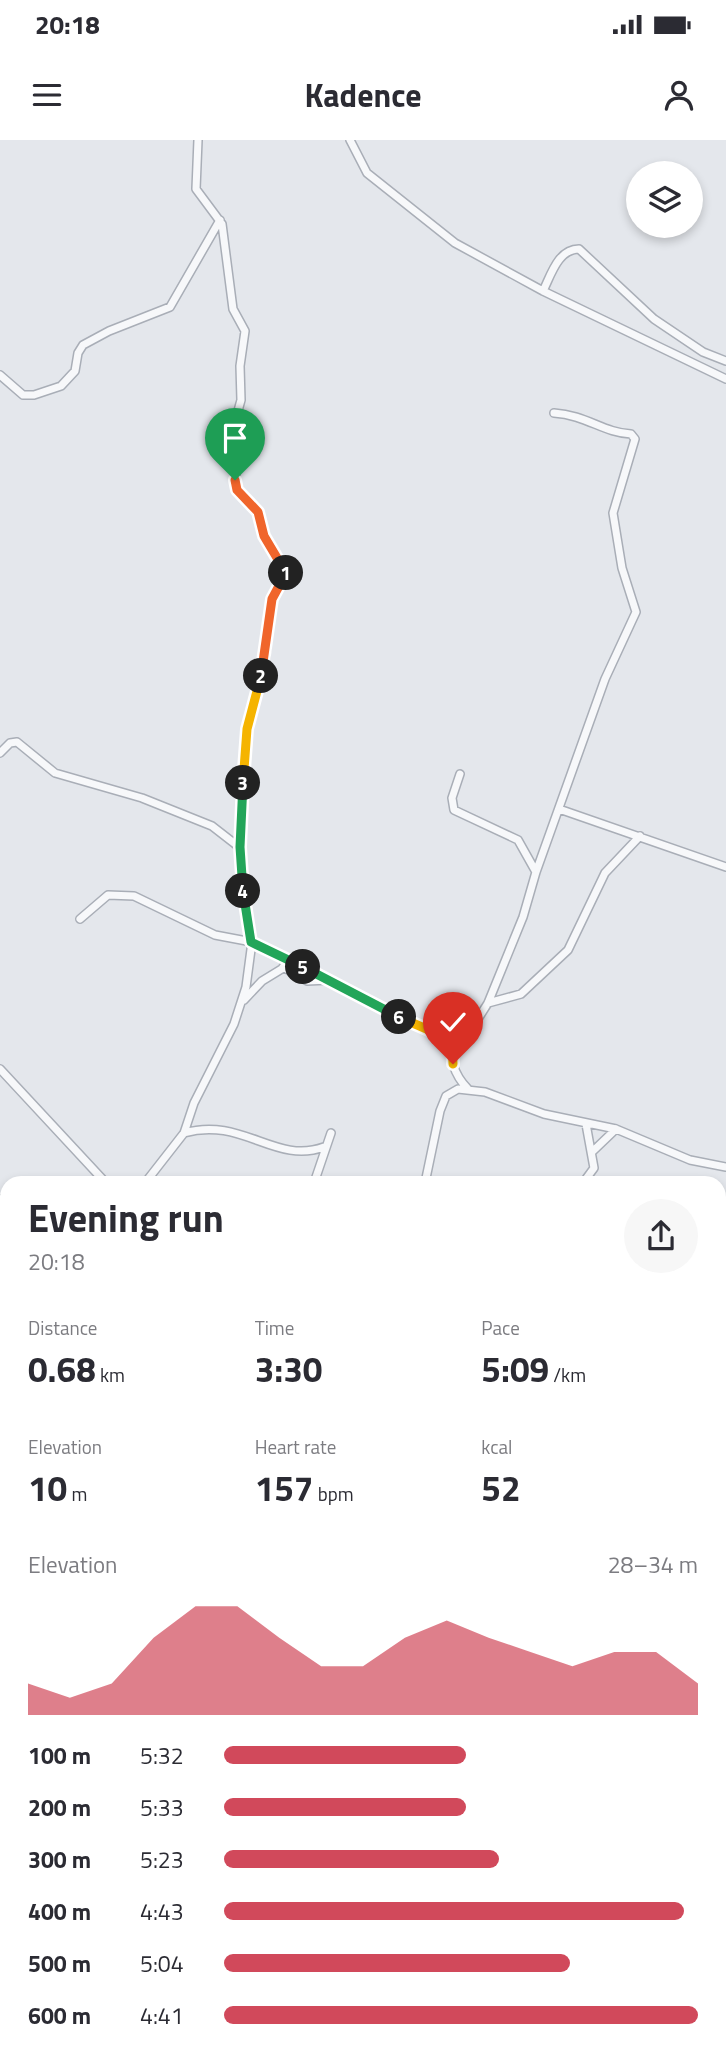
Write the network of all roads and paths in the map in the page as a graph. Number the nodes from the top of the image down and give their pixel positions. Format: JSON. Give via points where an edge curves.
{"nodes":[{"id":1,"x":198,"y":140,"type":"edge"},
{"id":2,"x":350,"y":140,"type":"edge"},
{"id":3,"x":220,"y":220,"type":"junction"},
{"id":4,"x":543,"y":291,"type":"junction"},
{"id":5,"x":726,"y":360,"type":"edge"},
{"id":6,"x":0,"y":376,"type":"edge"},
{"id":7,"x":726,"y":379,"type":"edge"},
{"id":8,"x":554,"y":413,"type":"dead end"},
{"id":9,"x":0,"y":753,"type":"edge"},
{"id":10,"x":460,"y":774,"type":"dead end"},
{"id":11,"x":559,"y":809,"type":"junction"},
{"id":12,"x":640,"y":836,"type":"junction"},
{"id":13,"x":240,"y":847,"type":"junction"},
{"id":14,"x":726,"y":867,"type":"edge"},
{"id":15,"x":536,"y":872,"type":"junction"},
{"id":16,"x":80,"y":919,"type":"dead end"},
{"id":17,"x":251,"y":942,"type":"junction"},
{"id":18,"x":293,"y":962,"type":"junction"},
{"id":19,"x":283,"y":967,"type":"junction"},
{"id":20,"x":329,"y":980,"type":"junction"},
{"id":21,"x":241,"y":1003,"type":"junction"},
{"id":22,"x":488,"y":1003,"type":"junction"},
{"id":23,"x":455,"y":1037,"type":"junction"},
{"id":24,"x":0,"y":1069,"type":"edge"},
{"id":25,"x":468,"y":1088,"type":"junction"},
{"id":26,"x":586,"y":1124,"type":"junction"},
{"id":27,"x":616,"y":1129,"type":"junction"},
{"id":28,"x":184,"y":1133,"type":"junction"},
{"id":29,"x":331,"y":1133,"type":"dead end"},
{"id":30,"x":324,"y":1147,"type":"junction"},
{"id":31,"x":593,"y":1151,"type":"junction"},
{"id":32,"x":726,"y":1167,"type":"edge"},
{"id":33,"x":99,"y":1176,"type":"edge"},
{"id":34,"x":150,"y":1176,"type":"edge"},
{"id":35,"x":316,"y":1176,"type":"edge"},
{"id":36,"x":426,"y":1176,"type":"edge"},
{"id":37,"x":590,"y":1176,"type":"edge"}],
"edges":[{"from":1,"to":3,"type":"street","via":[[196,189]]},
{"from":2,"to":4,"type":"street","via":[[367,173],[440,233]]},
{"from":3,"to":6,"type":"street","via":[[170,307],[83,345],[75,371],[61,386],[23,395]]},
{"from":3,"to":13,"type":"street","via":[[233,309],[245,331],[236,418],[236,486],[258,512],[264,536],[286,575],[272,599],[265,661],[247,729]]},
{"from":4,"to":5,"type":"street","via":[[566,251],[579,249],[654,319],[703,352]]},
{"from":4,"to":7,"type":"street"},
{"from":8,"to":11,"type":"street","via":[[594,421],[617,434],[631,434],[635,444],[612,513],[636,612],[605,679]]},
{"from":9,"to":13,"type":"street","via":[[17,742],[55,773],[111,787],[212,826]]},
{"from":10,"to":15,"type":"street","via":[[452,797],[454,810],[518,840]]},
{"from":11,"to":12,"type":"street"},
{"from":11,"to":15,"type":"street"},
{"from":12,"to":14,"type":"street"},
{"from":12,"to":22,"type":"street","via":[[611,864],[564,955],[521,993]]},
{"from":13,"to":17,"type":"street"},
{"from":15,"to":22,"type":"street"},
{"from":16,"to":17,"type":"street","via":[[108,895],[125,893],[215,934]]},
{"from":17,"to":18,"type":"street"},
{"from":17,"to":21,"type":"street"},
{"from":18,"to":19,"type":"street"},
{"from":18,"to":20,"type":"street"},
{"from":19,"to":20,"type":"street","via":[[307,981]]},
{"from":19,"to":21,"type":"street"},
{"from":20,"to":23,"type":"street","via":[[380,1008]]},
{"from":21,"to":28,"type":"street"},
{"from":22,"to":23,"type":"street","via":[[476,1023]]},
{"from":23,"to":25,"type":"street","via":[[456,1077]]},
{"from":24,"to":33,"type":"street"},
{"from":25,"to":26,"type":"street"},
{"from":25,"to":36,"type":"street","via":[[450,1092],[443,1101]]},
{"from":26,"to":27,"type":"street"},
{"from":26,"to":31,"type":"street"},
{"from":27,"to":31,"type":"street"},
{"from":27,"to":32,"type":"street","via":[[682,1157]]},
{"from":28,"to":30,"type":"street","via":[[214,1128],[295,1152]]},
{"from":28,"to":34,"type":"street"},
{"from":29,"to":30,"type":"street"},
{"from":30,"to":35,"type":"street"},
{"from":31,"to":37,"type":"street"}]}
